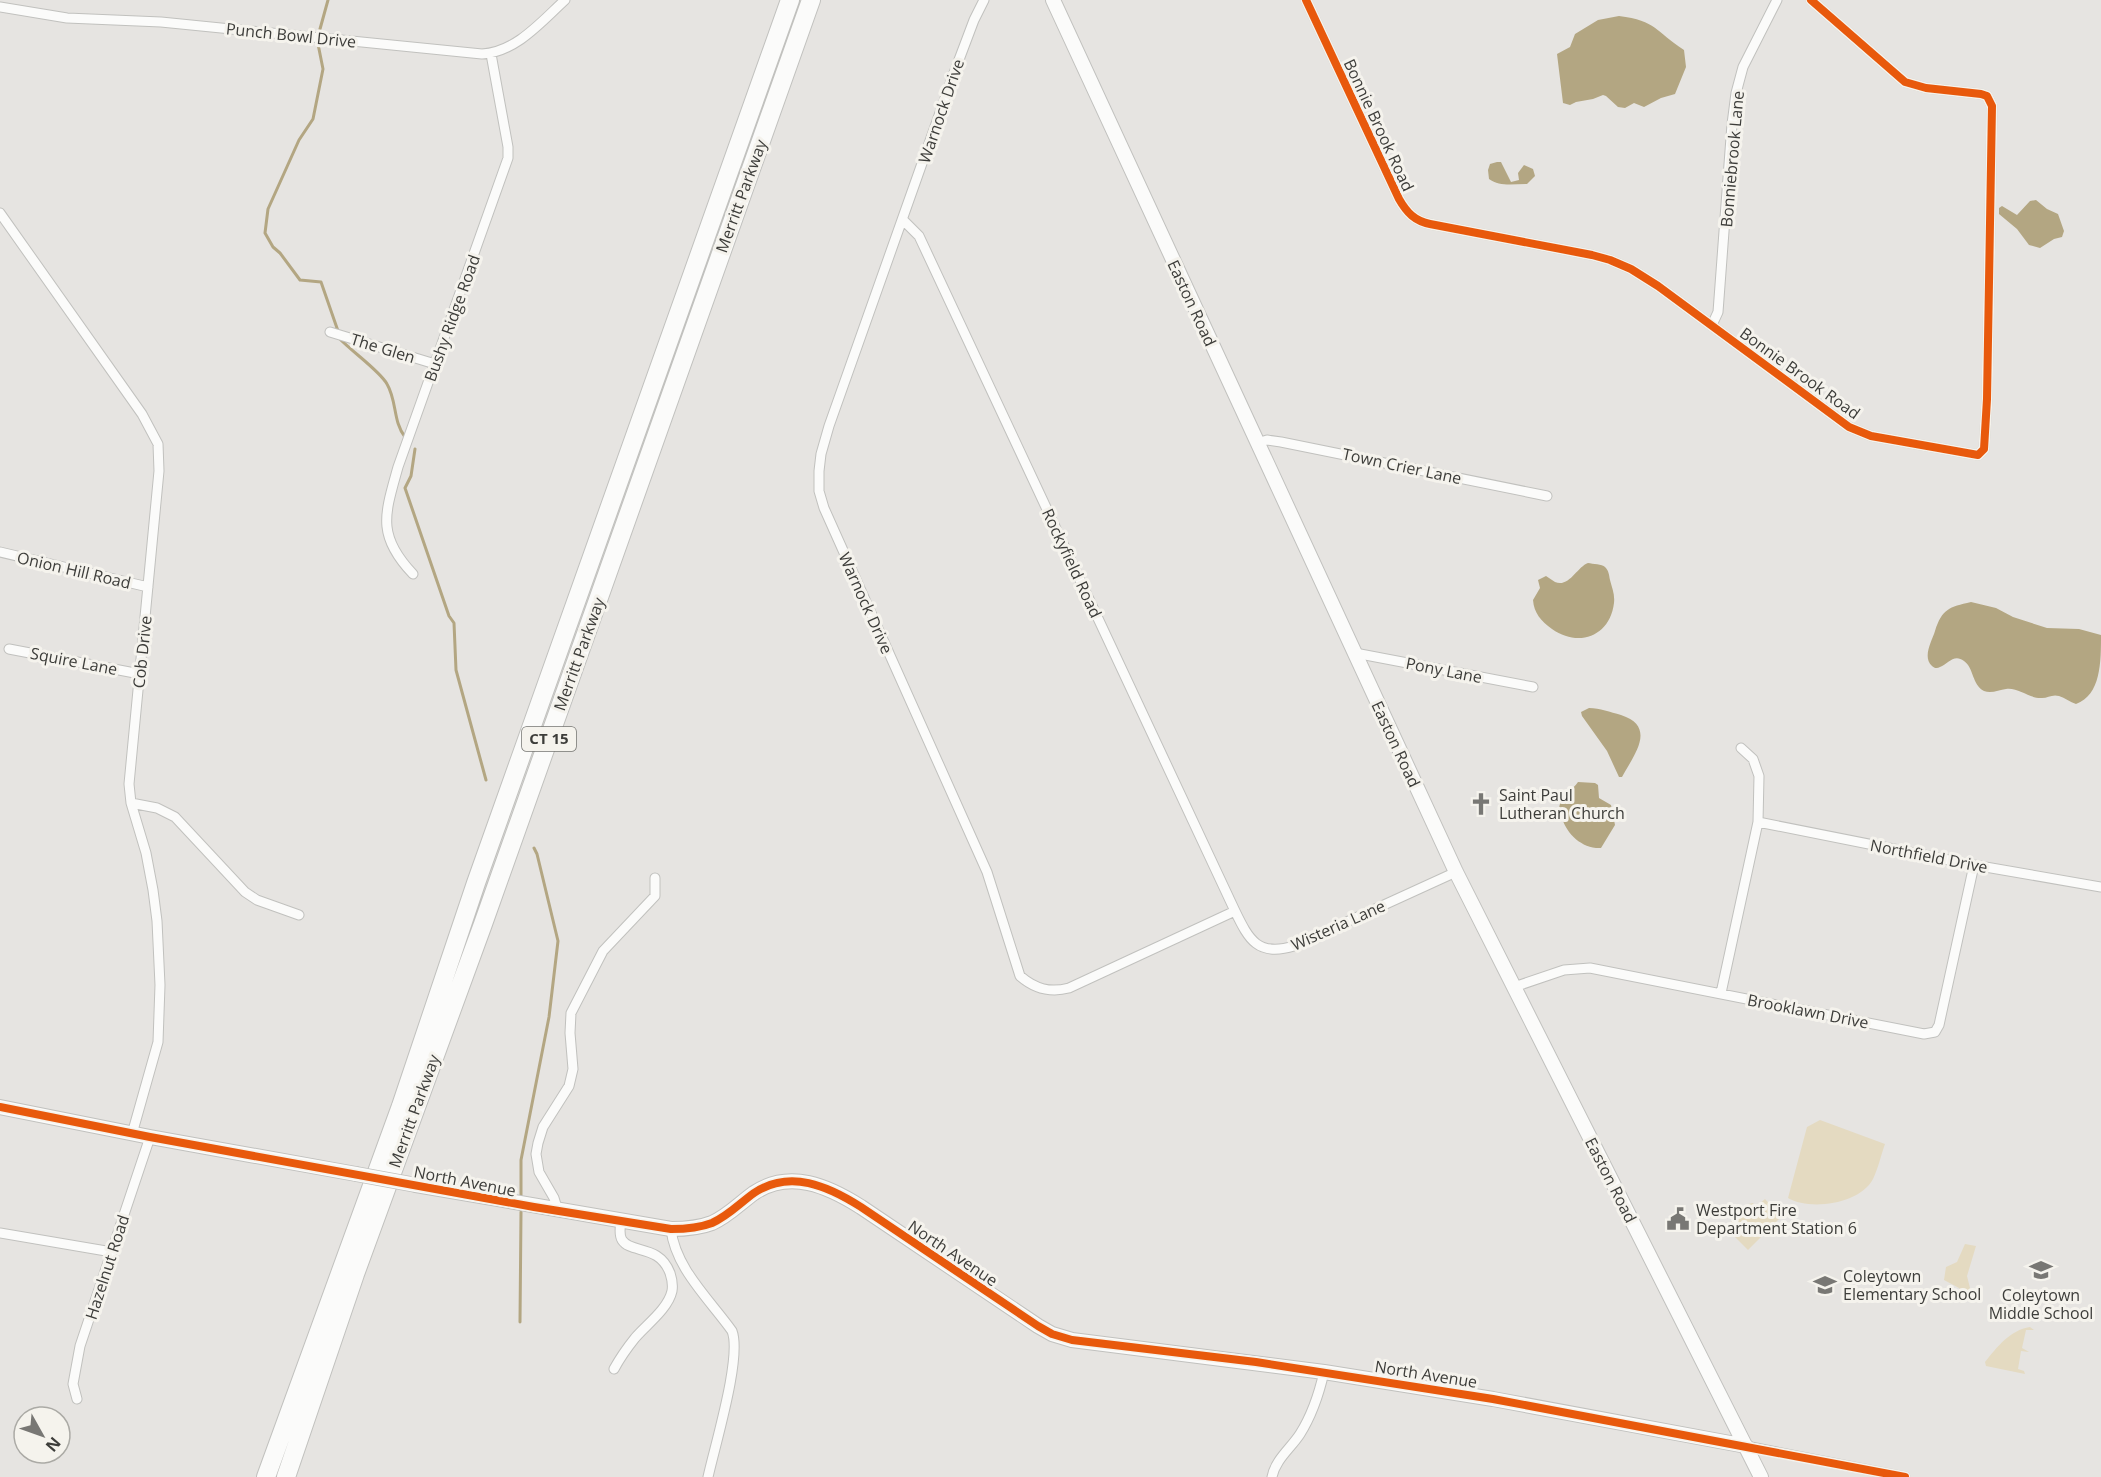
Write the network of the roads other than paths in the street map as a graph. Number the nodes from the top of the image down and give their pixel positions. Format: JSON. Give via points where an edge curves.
{"nodes":[{"id":1,"x":565,"y":0,"type":"edge"},
{"id":2,"x":790,"y":0,"type":"edge"},
{"id":3,"x":811,"y":0,"type":"edge"},
{"id":4,"x":984,"y":0,"type":"edge"},
{"id":5,"x":1053,"y":0,"type":"edge"},
{"id":6,"x":1306,"y":0,"type":"edge"},
{"id":7,"x":1777,"y":0,"type":"edge"},
{"id":8,"x":1811,"y":0,"type":"edge"},
{"id":9,"x":22,"y":5,"type":"edge"},
{"id":10,"x":0,"y":7,"type":"edge"},
{"id":11,"x":491,"y":54,"type":"junction"},
{"id":12,"x":0,"y":213,"type":"edge"},
{"id":13,"x":903,"y":220,"type":"junction"},
{"id":14,"x":1712,"y":325,"type":"junction"},
{"id":15,"x":331,"y":332,"type":"dead end"},
{"id":16,"x":435,"y":364,"type":"junction"},
{"id":17,"x":1257,"y":443,"type":"junction"},
{"id":18,"x":1544,"y":496,"type":"dead end"},
{"id":19,"x":0,"y":552,"type":"edge"},
{"id":20,"x":412,"y":574,"type":"dead end"},
{"id":21,"x":148,"y":587,"type":"junction"},
{"id":22,"x":9,"y":649,"type":"dead end"},
{"id":23,"x":1354,"y":653,"type":"junction"},
{"id":24,"x":140,"y":674,"type":"junction"},
{"id":25,"x":1533,"y":687,"type":"dead end"},
{"id":26,"x":1741,"y":748,"type":"dead end"},
{"id":27,"x":132,"y":802,"type":"junction"},
{"id":28,"x":1758,"y":822,"type":"junction"},
{"id":29,"x":1974,"y":865,"type":"junction"},
{"id":30,"x":1456,"y":872,"type":"junction"},
{"id":31,"x":655,"y":879,"type":"dead end"},
{"id":32,"x":2101,"y":887,"type":"edge"},
{"id":33,"x":1235,"y":910,"type":"junction"},
{"id":34,"x":299,"y":915,"type":"dead end"},
{"id":35,"x":1515,"y":987,"type":"junction"},
{"id":36,"x":1720,"y":993,"type":"junction"},
{"id":37,"x":0,"y":1107,"type":"edge"},
{"id":38,"x":132,"y":1134,"type":"junction"},
{"id":39,"x":150,"y":1137,"type":"junction"},
{"id":40,"x":558,"y":1211,"type":"junction"},
{"id":41,"x":621,"y":1221,"type":"junction"},
{"id":42,"x":671,"y":1229,"type":"junction"},
{"id":43,"x":0,"y":1233,"type":"edge"},
{"id":44,"x":112,"y":1252,"type":"junction"},
{"id":45,"x":614,"y":1369,"type":"dead end"},
{"id":46,"x":1324,"y":1372,"type":"junction"},
{"id":47,"x":77,"y":1400,"type":"dead end"},
{"id":48,"x":1746,"y":1446,"type":"junction"},
{"id":49,"x":266,"y":1477,"type":"edge"},
{"id":50,"x":286,"y":1477,"type":"edge"},
{"id":51,"x":708,"y":1477,"type":"edge"},
{"id":52,"x":1272,"y":1477,"type":"edge"},
{"id":53,"x":1761,"y":1477,"type":"edge"},
{"id":54,"x":1905,"y":1477,"type":"edge"}],
"edges":[{"from":1,"to":11,"type":"street","via":[[519,40]]},
{"from":2,"to":49,"type":"highway","name":"Merritt Parkway","number":"CT 15","via":[[476,883],[401,1106]]},
{"from":3,"to":50,"type":"highway","name":"Merritt Parkway","number":"CT 15"},
{"from":4,"to":13,"type":"street","name":"Warnock Drive"},
{"from":5,"to":17,"type":"street","name":"Easton Road"},
{"from":6,"to":14,"type":"street","name":"Bonnie Brook Road","via":[[1399,200],[1410,215],[1423,223],[1610,260],[1658,286]]},
{"from":7,"to":14,"type":"street","name":"Bonniebrook Lane","via":[[1743,67],[1736,93],[1719,312]]},
{"from":8,"to":14,"type":"street","name":"Bonnie Brook Road","via":[[1905,82],[1981,94],[1987,96],[1992,106],[1984,449],[1978,454],[1962,453],[1849,427]]},
{"from":9,"to":10,"type":"street","name":"Punch Bowl Drive"},
{"from":9,"to":11,"type":"street","name":"Punch Bowl Drive","via":[[67,18],[161,22]]},
{"from":11,"to":16,"type":"street","name":"Bushy Ridge Road","via":[[508,158]]},
{"from":12,"to":21,"type":"street","name":"Cob Drive","via":[[157,440],[159,461]]},
{"from":13,"to":33,"type":"street","name":"Rockyfield Road","via":[[924,247]]},
{"from":13,"to":33,"type":"street","name":"Warnock Drive","via":[[824,442],[819,491],[987,872],[1020,976],[1044,990],[1069,988]]},
{"from":15,"to":16,"type":"street","name":"The Glen"},
{"from":16,"to":20,"type":"street","name":"Bushy Ridge Road","via":[[399,467],[386,518],[391,542]]},
{"from":17,"to":18,"type":"street","name":"Town Crier Lane","via":[[1281,442]]},
{"from":17,"to":23,"type":"street","name":"Easton Road"},
{"from":19,"to":21,"type":"street","name":"Onion Hill Road"},
{"from":21,"to":24,"type":"street","name":"Cob Drive"},
{"from":22,"to":24,"type":"street","name":"Squire Lane"},
{"from":23,"to":25,"type":"street","name":"Pony Lane"},
{"from":23,"to":30,"type":"street","name":"Easton Road"},
{"from":24,"to":27,"type":"street","name":"Cob Drive","via":[[130,769]]},
{"from":26,"to":28,"type":"street","via":[[1752,759],[1759,776]]},
{"from":27,"to":34,"type":"street","via":[[170,813],[245,892]]},
{"from":27,"to":38,"type":"street","name":"Cob Drive","via":[[153,890],[160,1011],[157,1048]]},
{"from":28,"to":29,"type":"street","name":"Northfield Drive"},
{"from":28,"to":36,"type":"street"},
{"from":29,"to":32,"type":"street","name":"Northfield Drive"},
{"from":29,"to":36,"type":"street","name":"Brooklawn Drive","via":[[1935,1032],[1924,1034]]},
{"from":30,"to":33,"type":"street","name":"Wisteria Lane","via":[[1304,943],[1280,950],[1256,944],[1245,932]]},
{"from":30,"to":35,"type":"street","name":"Easton Road"},
{"from":31,"to":40,"type":"street","via":[[655,896],[603,951],[571,1013],[573,1069],[569,1086],[543,1127],[536,1154],[539,1172]]},
{"from":35,"to":36,"type":"street","name":"Brooklawn Drive","via":[[1564,970],[1590,968]]},
{"from":35,"to":48,"type":"street","name":"Easton Road"},
{"from":37,"to":38,"type":"street","name":"North Avenue"},
{"from":38,"to":39,"type":"street","name":"North Avenue"},
{"from":39,"to":40,"type":"street","name":"North Avenue","bridge":true},
{"from":39,"to":44,"type":"street","name":"Hazelnut Road"},
{"from":40,"to":41,"type":"street","name":"North Avenue"},
{"from":41,"to":42,"type":"street","name":"North Avenue"},
{"from":41,"to":45,"type":"street","via":[[622,1240],[660,1258],[673,1282],[668,1302],[634,1339]]},
{"from":42,"to":46,"type":"street","name":"North Avenue","via":[[717,1221],[754,1193],[776,1183],[816,1184],[861,1206],[1058,1336]]},
{"from":42,"to":51,"type":"street","via":[[673,1244],[684,1266],[736,1340]]},
{"from":43,"to":44,"type":"street"},
{"from":44,"to":47,"type":"street","name":"Hazelnut Road","via":[[80,1346],[74,1384]]},
{"from":46,"to":48,"type":"street","name":"North Avenue"},
{"from":46,"to":52,"type":"street","via":[[1306,1423],[1277,1463]]},
{"from":48,"to":53,"type":"street","name":"Easton Road"},
{"from":48,"to":54,"type":"street","name":"North Avenue"}]}
